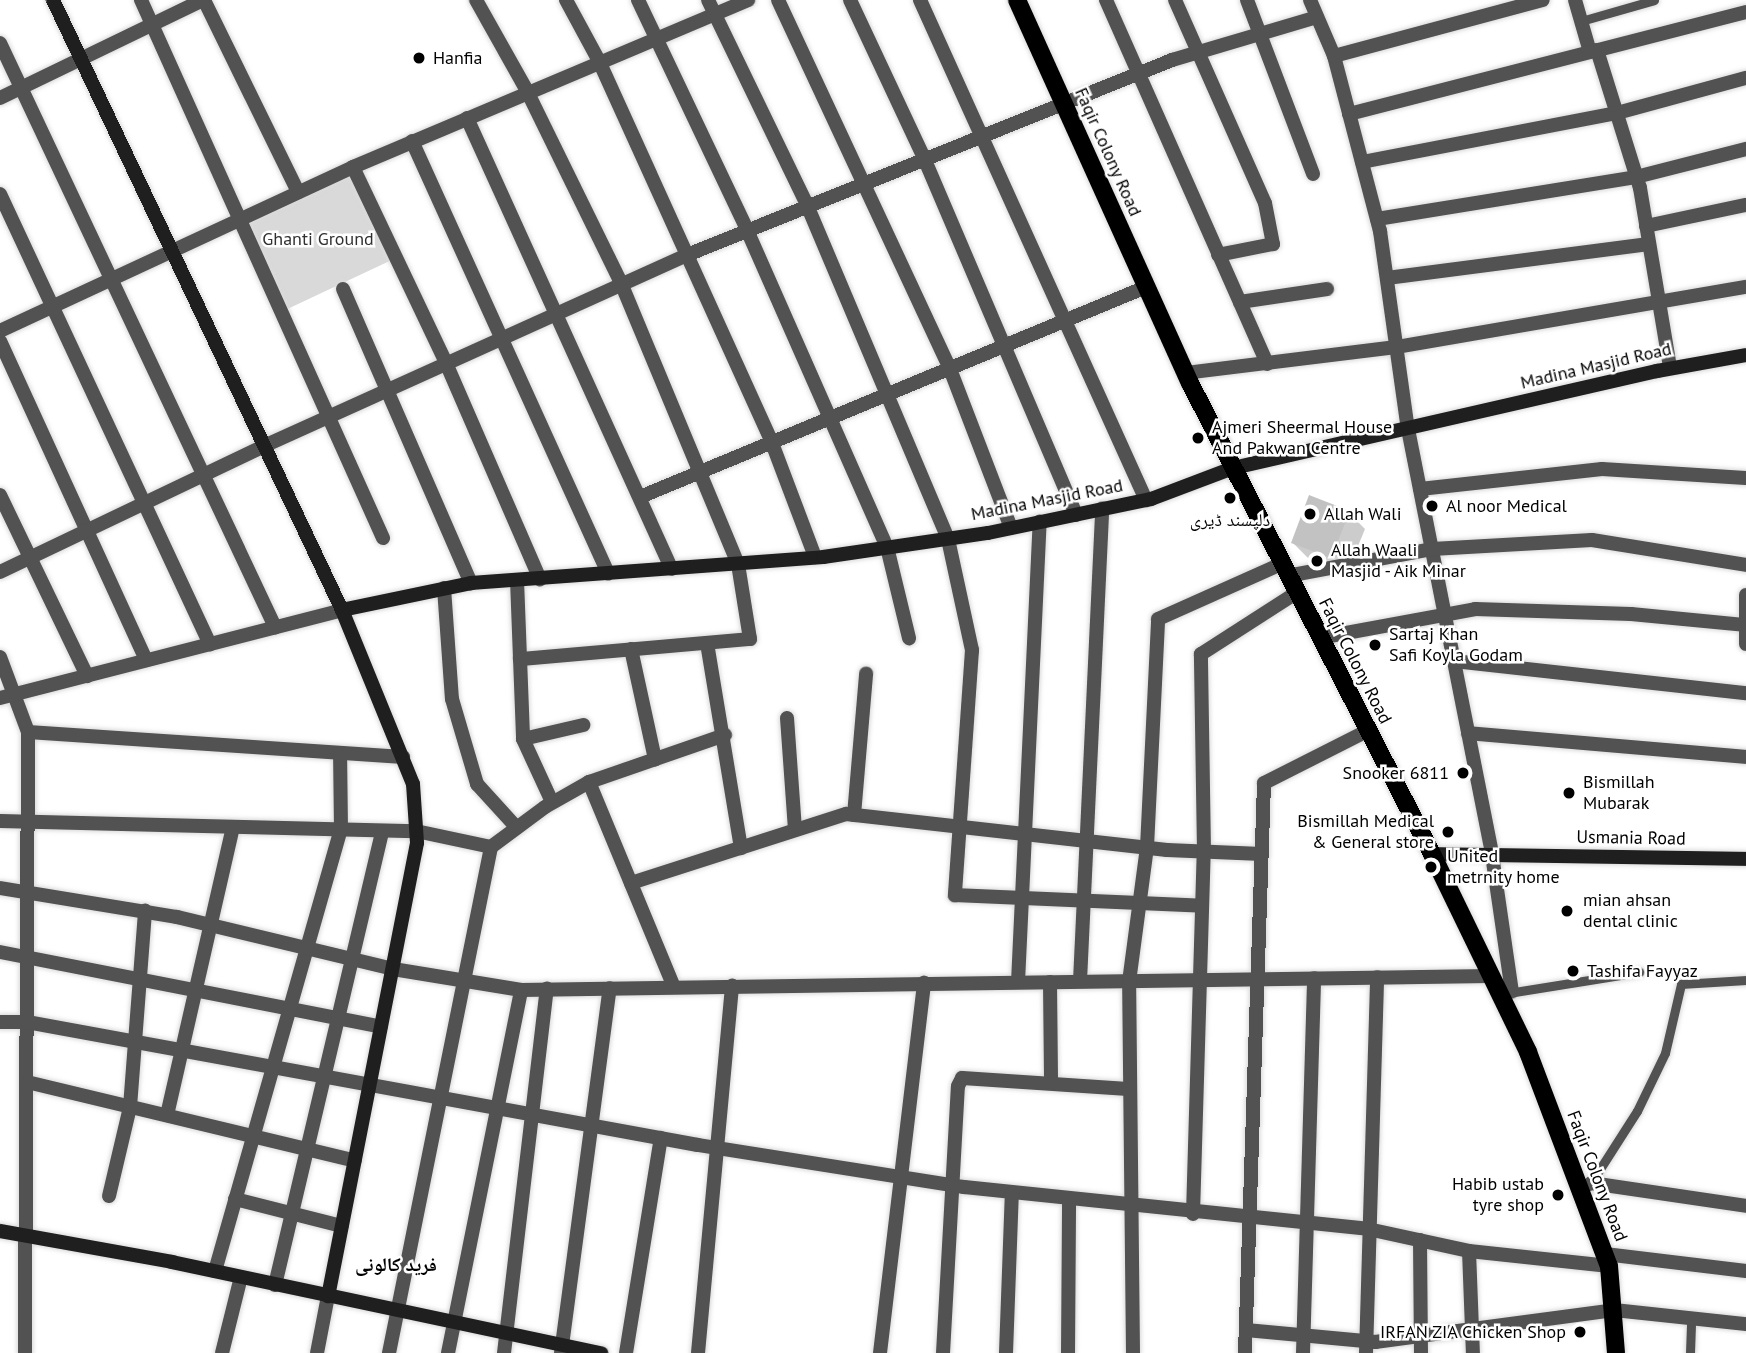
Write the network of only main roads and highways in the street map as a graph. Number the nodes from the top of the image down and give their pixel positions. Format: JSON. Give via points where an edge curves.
{"nodes":[{"id":1,"x":1017,"y":0,"type":"edge"},
{"id":2,"x":1616,"y":1353,"type":"edge"}],
"edges":[{"from":1,"to":2,"type":"main road","name":"Faqir Colony Road","via":[[1185,373],[1491,976],[1506,993],[1587,1189],[1607,1260]]}]}
